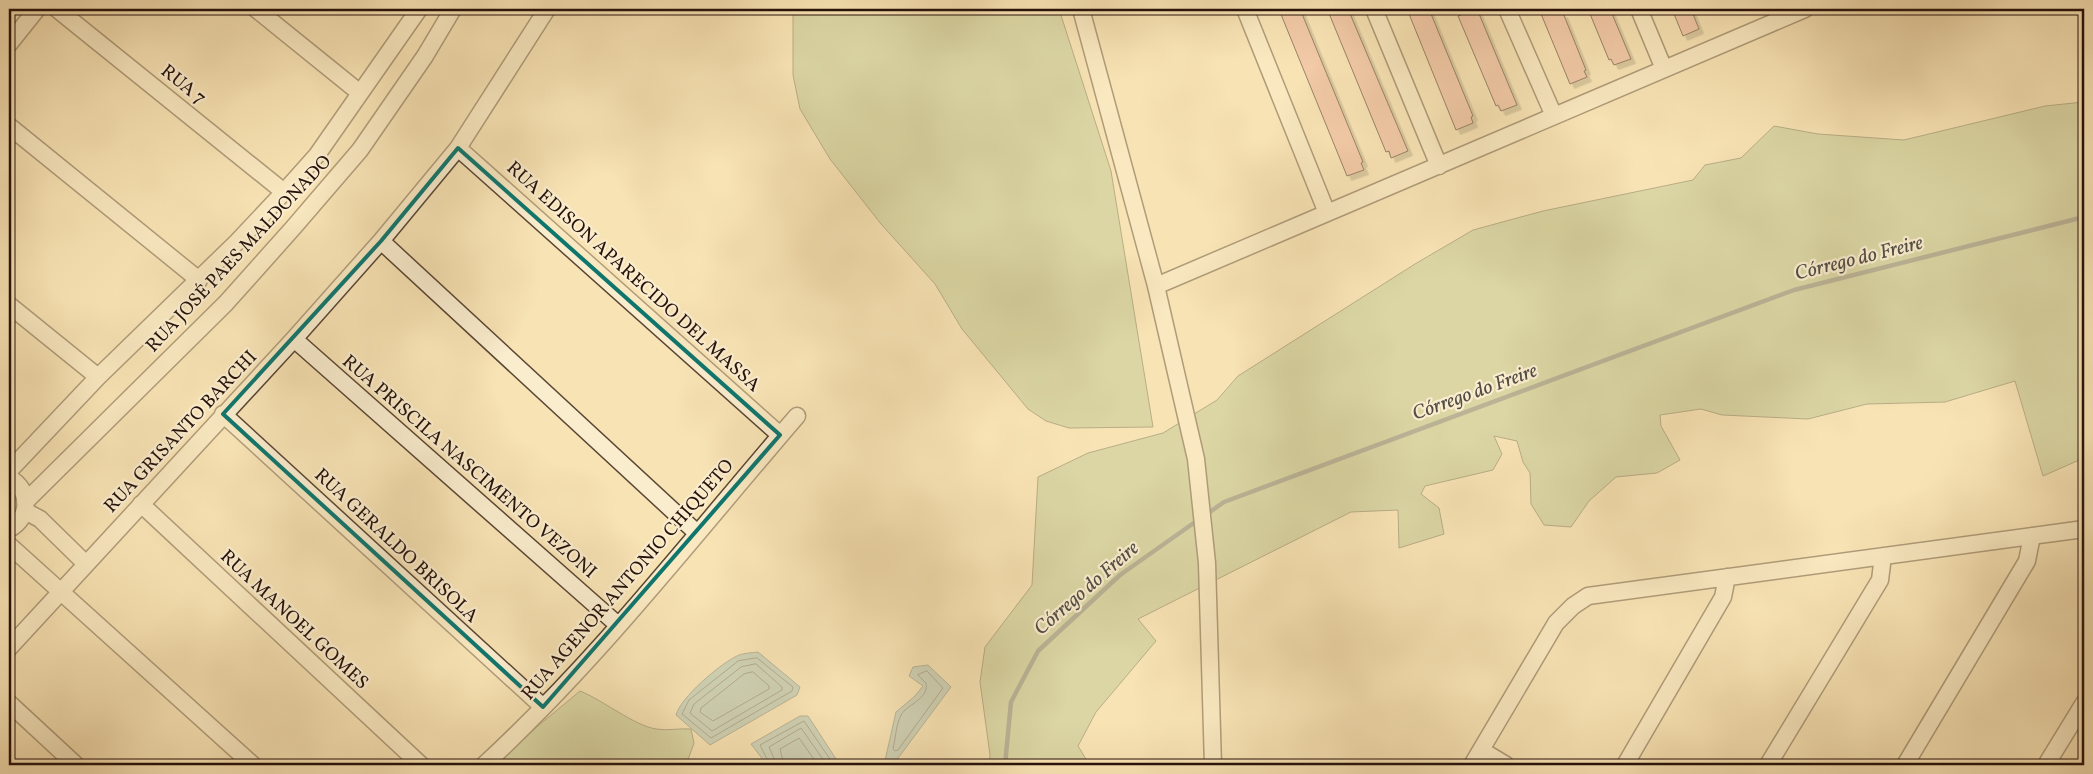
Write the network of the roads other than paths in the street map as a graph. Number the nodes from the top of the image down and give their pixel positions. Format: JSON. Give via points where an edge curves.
{"nodes":[{"id":1,"x":37,"y":9,"type":"edge"},
{"id":2,"x":57,"y":9,"type":"edge"},
{"id":3,"x":256,"y":9,"type":"edge"},
{"id":4,"x":420,"y":9,"type":"edge"},
{"id":5,"x":453,"y":9,"type":"edge"},
{"id":6,"x":547,"y":9,"type":"edge"},
{"id":7,"x":1081,"y":9,"type":"edge"},
{"id":8,"x":1245,"y":9,"type":"edge"},
{"id":9,"x":1374,"y":9,"type":"edge"},
{"id":10,"x":1507,"y":9,"type":"edge"},
{"id":11,"x":1639,"y":9,"type":"edge"},
{"id":12,"x":1805,"y":9,"type":"edge"},
{"id":13,"x":1772,"y":15,"type":"edge"},
{"id":14,"x":9,"y":44,"type":"edge"},
{"id":15,"x":1664,"y":69,"type":"junction"},
{"id":16,"x":360,"y":93,"type":"junction"},
{"id":17,"x":1554,"y":116,"type":"junction"},
{"id":18,"x":9,"y":126,"type":"edge"},
{"id":19,"x":458,"y":148,"type":"junction"},
{"id":20,"x":1439,"y":166,"type":"junction"},
{"id":21,"x":284,"y":192,"type":"junction"},
{"id":22,"x":1327,"y":213,"type":"junction"},
{"id":23,"x":381,"y":241,"type":"junction"},
{"id":24,"x":199,"y":280,"type":"junction"},
{"id":25,"x":1156,"y":286,"type":"junction"},
{"id":26,"x":9,"y":305,"type":"edge"},
{"id":27,"x":294,"y":339,"type":"junction"},
{"id":28,"x":98,"y":377,"type":"junction"},
{"id":29,"x":223,"y":414,"type":"junction"},
{"id":30,"x":796,"y":416,"type":"dead end"},
{"id":31,"x":780,"y":435,"type":"junction"},
{"id":32,"x":9,"y":470,"type":"edge"},
{"id":33,"x":9,"y":478,"type":"edge"},
{"id":34,"x":141,"y":504,"type":"junction"},
{"id":35,"x":25,"y":506,"type":"junction"},
{"id":36,"x":2084,"y":528,"type":"edge"},
{"id":37,"x":9,"y":529,"type":"edge"},
{"id":38,"x":697,"y":534,"type":"junction"},
{"id":39,"x":2032,"y":536,"type":"junction"},
{"id":40,"x":9,"y":545,"type":"edge"},
{"id":41,"x":1883,"y":556,"type":"junction"},
{"id":42,"x":86,"y":564,"type":"junction"},
{"id":43,"x":1727,"y":577,"type":"junction"},
{"id":44,"x":61,"y":592,"type":"junction"},
{"id":45,"x":618,"y":625,"type":"junction"},
{"id":46,"x":9,"y":648,"type":"edge"},
{"id":47,"x":9,"y":702,"type":"edge"},
{"id":48,"x":2084,"y":703,"type":"edge"},
{"id":49,"x":543,"y":708,"type":"junction"},
{"id":50,"x":1481,"y":750,"type":"junction"},
{"id":51,"x":76,"y":765,"type":"edge"},
{"id":52,"x":253,"y":765,"type":"edge"},
{"id":53,"x":421,"y":765,"type":"edge"},
{"id":54,"x":484,"y":765,"type":"edge"},
{"id":55,"x":1213,"y":765,"type":"edge"},
{"id":56,"x":1472,"y":765,"type":"edge"},
{"id":57,"x":1506,"y":765,"type":"edge"},
{"id":58,"x":1625,"y":765,"type":"edge"},
{"id":59,"x":1768,"y":765,"type":"edge"},
{"id":60,"x":1905,"y":765,"type":"edge"},
{"id":61,"x":2046,"y":765,"type":"edge"}],
"edges":[{"from":1,"to":14,"type":"street"},
{"from":2,"to":21,"type":"street","name":"RUA 7"},
{"from":3,"to":16,"type":"street"},
{"from":4,"to":16,"type":"street","name":"RUA JOSÉ PAES MALDONADO"},
{"from":5,"to":35,"type":"street","name":"RUA JOSÉ PAES MALDONADO","via":[[425,56],[360,150],[293,228],[226,303]]},
{"from":6,"to":19,"type":"street"},
{"from":7,"to":25,"type":"street"},
{"from":8,"to":22,"type":"street"},
{"from":9,"to":20,"type":"street"},
{"from":10,"to":17,"type":"street"},
{"from":11,"to":15,"type":"street"},
{"from":12,"to":13,"type":"street"},
{"from":13,"to":15,"type":"street"},
{"from":15,"to":17,"type":"street"},
{"from":16,"to":21,"type":"street","name":"RUA JOSÉ PAES MALDONADO","via":[[318,154]]},
{"from":17,"to":20,"type":"street"},
{"from":18,"to":24,"type":"street"},
{"from":19,"to":23,"type":"street","name":"RUA GRISANTO BARCHI"},
{"from":19,"to":31,"type":"street","name":"RUA EDISON APARECIDO DEL MASSA"},
{"from":20,"to":22,"type":"street"},
{"from":21,"to":24,"type":"street","name":"RUA JOSÉ PAES MALDONADO"},
{"from":22,"to":25,"type":"street"},
{"from":23,"to":27,"type":"street","name":"RUA GRISANTO BARCHI"},
{"from":23,"to":38,"type":"street"},
{"from":24,"to":28,"type":"street","name":"RUA JOSÉ PAES MALDONADO"},
{"from":25,"to":55,"type":"street","via":[[1196,459],[1207,563]]},
{"from":26,"to":28,"type":"street"},
{"from":27,"to":29,"type":"street","name":"RUA GRISANTO BARCHI"},
{"from":27,"to":45,"type":"street","name":"RUA PRISCILA NASCIMENTO VEZONI"},
{"from":28,"to":32,"type":"street","name":"RUA JOSÉ PAES MALDONADO"},
{"from":29,"to":34,"type":"street","name":"RUA GRISANTO BARCHI"},
{"from":29,"to":49,"type":"street","name":"RUA GERALDO BRISOLA"},
{"from":30,"to":31,"type":"street","name":"RUA AGENOR ANTONIO CHIQUETO"},
{"from":31,"to":38,"type":"street","name":"RUA AGENOR ANTONIO CHIQUETO"},
{"from":33,"to":35,"type":"street","via":[[21,488]]},
{"from":34,"to":42,"type":"street","name":"RUA GRISANTO BARCHI"},
{"from":34,"to":53,"type":"street","name":"RUA MANOEL GOMES"},
{"from":35,"to":37,"type":"street","name":"RUA JOSÉ PAES MALDONADO","via":[[17,524]]},
{"from":35,"to":42,"type":"street"},
{"from":36,"to":39,"type":"street"},
{"from":38,"to":45,"type":"street","name":"RUA AGENOR ANTONIO CHIQUETO"},
{"from":39,"to":41,"type":"street"},
{"from":39,"to":60,"type":"street","via":[[2027,561]]},
{"from":40,"to":44,"type":"street"},
{"from":41,"to":43,"type":"street"},
{"from":41,"to":59,"type":"street","via":[[1880,580]]},
{"from":42,"to":44,"type":"street","name":"RUA GRISANTO BARCHI"},
{"from":43,"to":50,"type":"street","via":[[1588,596],[1580,600],[1556,623]]},
{"from":43,"to":58,"type":"street","via":[[1723,597]]},
{"from":44,"to":46,"type":"street","name":"RUA GRISANTO BARCHI"},
{"from":44,"to":52,"type":"street"},
{"from":45,"to":49,"type":"street","name":"RUA AGENOR ANTONIO CHIQUETO"},
{"from":47,"to":51,"type":"street"},
{"from":48,"to":61,"type":"street"},
{"from":49,"to":54,"type":"street","name":"RUA AGENOR ANTONIO CHIQUETO"},
{"from":50,"to":56,"type":"street"},
{"from":50,"to":57,"type":"street"}]}
